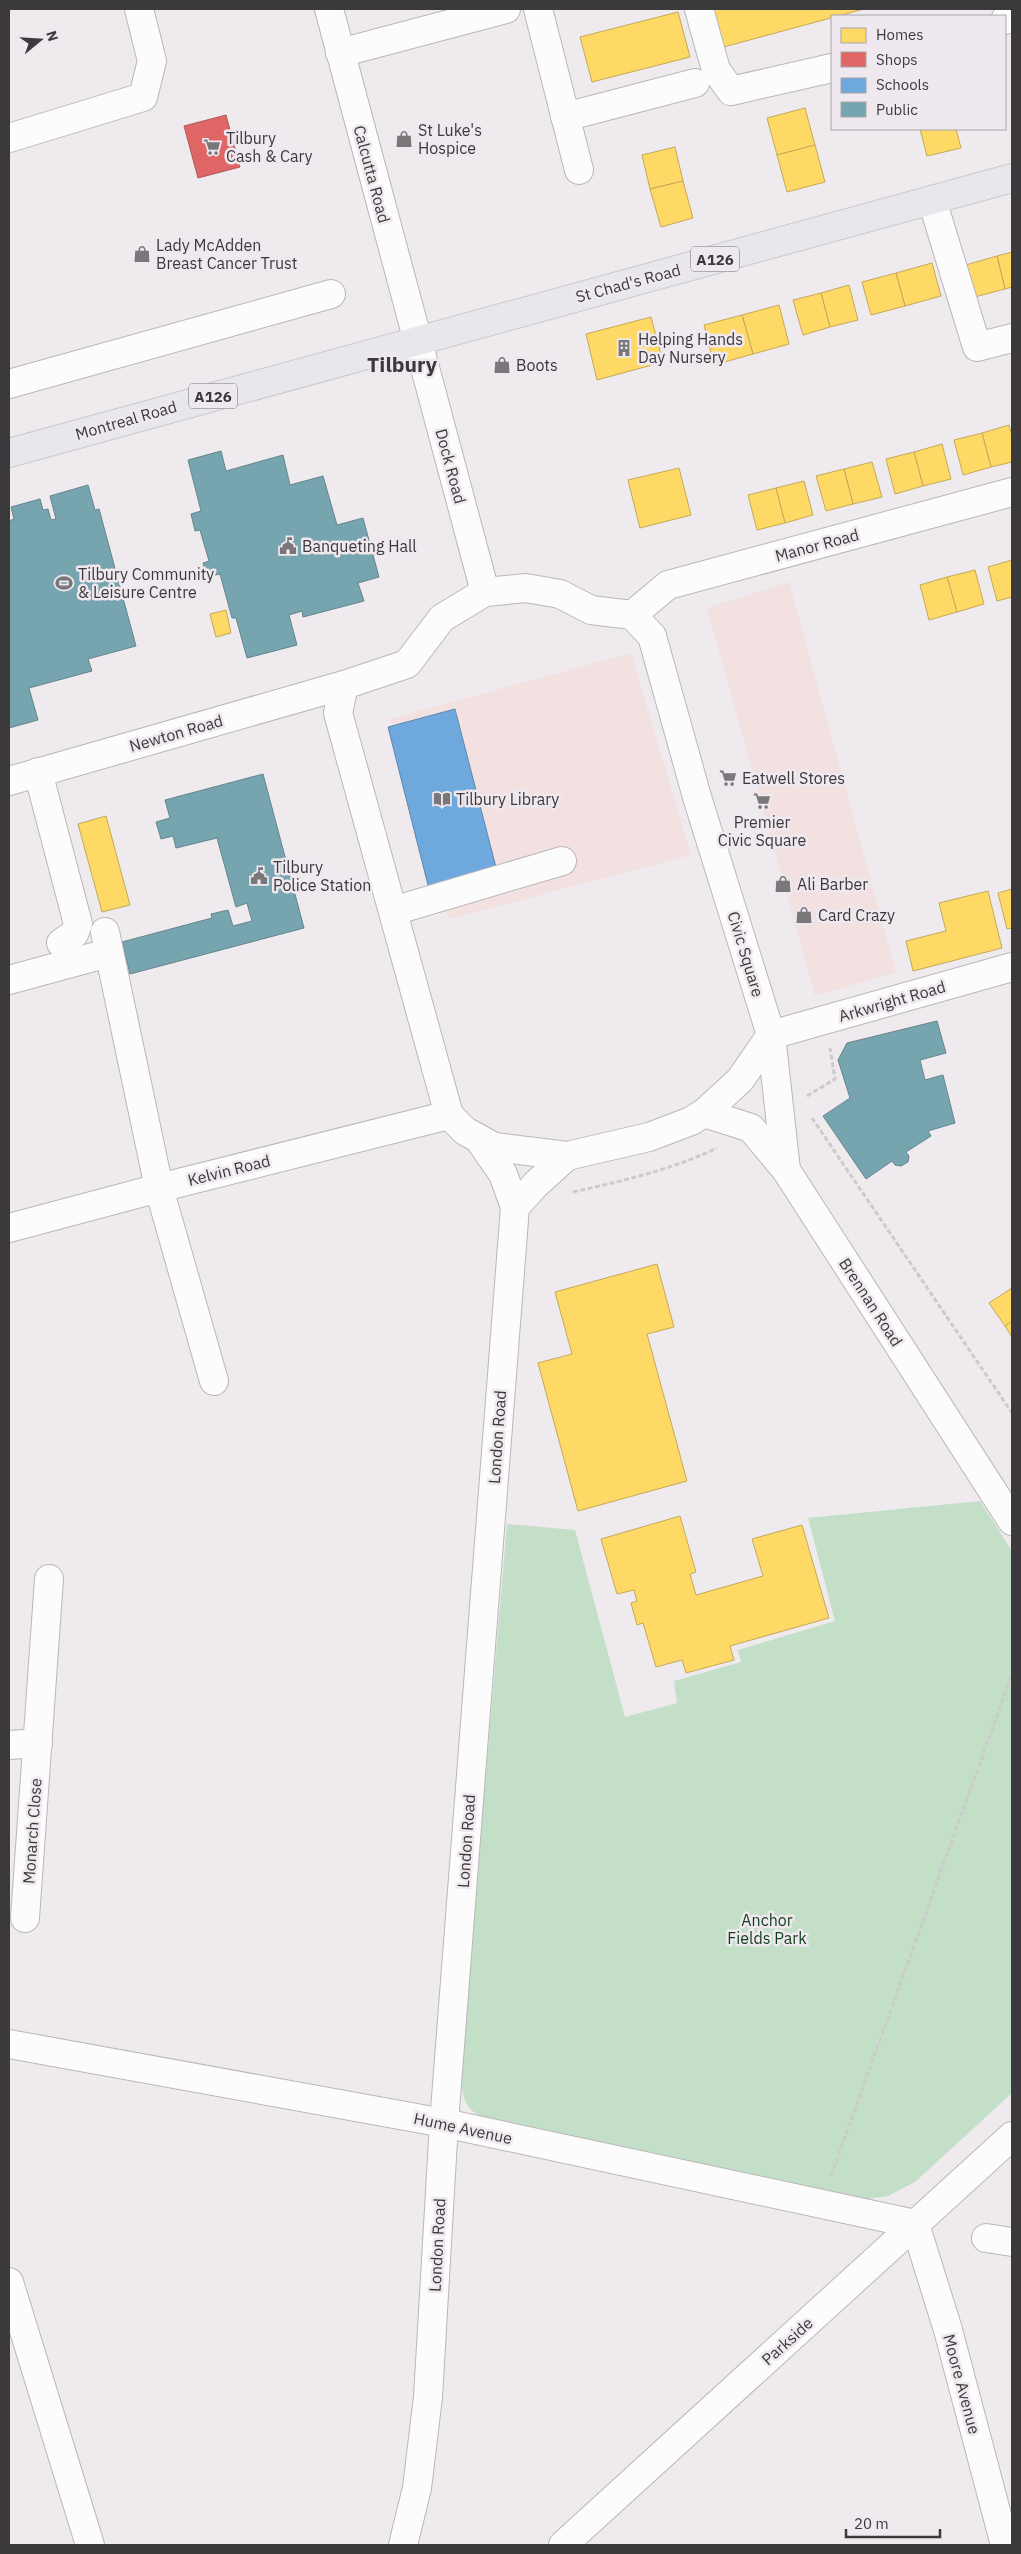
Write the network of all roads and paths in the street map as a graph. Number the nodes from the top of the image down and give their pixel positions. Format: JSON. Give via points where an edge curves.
{"nodes":[{"id":1,"x":139,"y":9,"type":"edge"},
{"id":2,"x":329,"y":9,"type":"edge"},
{"id":3,"x":506,"y":9,"type":"edge"},
{"id":4,"x":538,"y":9,"type":"edge"},
{"id":5,"x":699,"y":9,"type":"edge"},
{"id":6,"x":340,"y":53,"type":"junction"},
{"id":7,"x":831,"y":68,"type":"edge"},
{"id":8,"x":695,"y":83,"type":"dead end"},
{"id":9,"x":566,"y":117,"type":"junction"},
{"id":10,"x":9,"y":138,"type":"edge"},
{"id":11,"x":578,"y":170,"type":"dead end"},
{"id":12,"x":1012,"y":178,"type":"edge"},
{"id":13,"x":932,"y":200,"type":"junction"},
{"id":14,"x":331,"y":294,"type":"dead end"},
{"id":15,"x":1012,"y":338,"type":"edge"},
{"id":16,"x":417,"y":340,"type":"junction"},
{"id":17,"x":9,"y":384,"type":"edge"},
{"id":18,"x":9,"y":453,"type":"edge"},
{"id":19,"x":1012,"y":492,"type":"edge"},
{"id":20,"x":484,"y":592,"type":"junction"},
{"id":21,"x":632,"y":615,"type":"junction"},
{"id":22,"x":344,"y":685,"type":"junction"},
{"id":23,"x":38,"y":772,"type":"junction"},
{"id":24,"x":9,"y":781,"type":"edge"},
{"id":25,"x":562,"y":861,"type":"dead end"},
{"id":26,"x":393,"y":911,"type":"junction"},
{"id":27,"x":61,"y":944,"type":"dead end"},
{"id":28,"x":1012,"y":967,"type":"edge"},
{"id":29,"x":9,"y":980,"type":"edge"},
{"id":30,"x":771,"y":1035,"type":"junction"},
{"id":31,"x":830,"y":1045,"type":"dead end"},
{"id":32,"x":803,"y":1098,"type":"dead end"},
{"id":33,"x":704,"y":1113,"type":"junction"},
{"id":34,"x":449,"y":1115,"type":"junction"},
{"id":35,"x":809,"y":1115,"type":"dead end"},
{"id":36,"x":478,"y":1138,"type":"junction"},
{"id":37,"x":719,"y":1147,"type":"dead end"},
{"id":38,"x":567,"y":1156,"type":"junction"},
{"id":39,"x":786,"y":1170,"type":"junction"},
{"id":40,"x":159,"y":1188,"type":"junction"},
{"id":41,"x":568,"y":1194,"type":"dead end"},
{"id":42,"x":515,"y":1207,"type":"junction"},
{"id":43,"x":9,"y":1228,"type":"edge"},
{"id":44,"x":214,"y":1381,"type":"dead end"},
{"id":45,"x":1012,"y":1413,"type":"edge"},
{"id":46,"x":1012,"y":1521,"type":"edge"},
{"id":47,"x":50,"y":1579,"type":"dead end"},
{"id":48,"x":1012,"y":1674,"type":"edge"},
{"id":49,"x":38,"y":1744,"type":"junction"},
{"id":50,"x":9,"y":1745,"type":"edge"},
{"id":51,"x":25,"y":1918,"type":"dead end"},
{"id":52,"x":9,"y":2044,"type":"edge"},
{"id":53,"x":444,"y":2123,"type":"junction"},
{"id":54,"x":1012,"y":2136,"type":"edge"},
{"id":55,"x":820,"y":2204,"type":"junction"},
{"id":56,"x":915,"y":2224,"type":"junction"},
{"id":57,"x":986,"y":2238,"type":"dead end"},
{"id":58,"x":1012,"y":2242,"type":"edge"},
{"id":59,"x":9,"y":2282,"type":"edge"},
{"id":60,"x":90,"y":2545,"type":"edge"},
{"id":61,"x":403,"y":2545,"type":"edge"},
{"id":62,"x":562,"y":2545,"type":"edge"},
{"id":63,"x":1005,"y":2545,"type":"edge"}],
"edges":[{"from":1,"to":10,"type":"street","via":[[152,61],[143,97]]},
{"from":2,"to":6,"type":"street","name":"Calcutta Road"},
{"from":3,"to":6,"type":"street"},
{"from":4,"to":9,"type":"street"},
{"from":5,"to":7,"type":"street","via":[[716,70],[731,91]]},
{"from":6,"to":16,"type":"street","name":"Calcutta Road"},
{"from":8,"to":9,"type":"street"},
{"from":9,"to":11,"type":"street"},
{"from":12,"to":13,"type":"main road","name":"St Chad's Road","number":"A126"},
{"from":13,"to":15,"type":"street","via":[[977,347]]},
{"from":13,"to":16,"type":"main road","name":"St Chad's Road","number":"A126"},
{"from":14,"to":17,"type":"street"},
{"from":16,"to":18,"type":"main road","name":"Montreal Road","number":"A126"},
{"from":16,"to":20,"type":"street","name":"Dock Road"},
{"from":19,"to":21,"type":"street","name":"Manor Road","via":[[668,585]]},
{"from":20,"to":21,"type":"street","via":[[526,588],[560,594],[591,610]]},
{"from":20,"to":22,"type":"street","via":[[442,618],[407,664]]},
{"from":21,"to":30,"type":"street","name":"Civic Square","via":[[652,636],[697,797]]},
{"from":22,"to":23,"type":"street","name":"Newton Road"},
{"from":22,"to":26,"type":"street","via":[[338,713]]},
{"from":23,"to":24,"type":"street","name":"Newton Road"},
{"from":23,"to":27,"type":"street","via":[[78,924],[74,934]]},
{"from":25,"to":26,"type":"street"},
{"from":26,"to":34,"type":"street"},
{"from":28,"to":30,"type":"street","name":"Arkwright Road"},
{"from":29,"to":40,"type":"street","via":[[106,942]]},
{"from":30,"to":33,"type":"street","via":[[740,1080]]},
{"from":30,"to":39,"type":"street","name":"Civic Square"},
{"from":31,"to":32,"type":"path","via":[[834,1079]]},
{"from":33,"to":38,"type":"street","via":[[649,1137]]},
{"from":33,"to":39,"type":"street","name":"Brennan Road","via":[[751,1128]]},
{"from":34,"to":36,"type":"street"},
{"from":34,"to":40,"type":"street","name":"Kelvin Road"},
{"from":35,"to":45,"type":"path"},
{"from":36,"to":38,"type":"street","via":[[494,1147]]},
{"from":36,"to":42,"type":"street","via":[[503,1174]]},
{"from":37,"to":41,"type":"path","via":[[690,1161],[630,1180]]},
{"from":38,"to":42,"type":"street"},
{"from":39,"to":46,"type":"street","name":"Brennan Road"},
{"from":40,"to":43,"type":"street","name":"Kelvin Road"},
{"from":40,"to":44,"type":"street"},
{"from":42,"to":53,"type":"street","name":"London Road"},
{"from":47,"to":49,"type":"street","name":"Monarch Close"},
{"from":48,"to":55,"type":"path"},
{"from":49,"to":50,"type":"street"},
{"from":49,"to":51,"type":"street","name":"Monarch Close"},
{"from":52,"to":53,"type":"street","name":"Hume Avenue"},
{"from":53,"to":55,"type":"street","name":"Hume Avenue"},
{"from":53,"to":61,"type":"street","name":"London Road","via":[[428,2397],[417,2488]]},
{"from":54,"to":56,"type":"street","name":"Parkside"},
{"from":55,"to":56,"type":"street","name":"Hume Avenue"},
{"from":56,"to":62,"type":"street","name":"Parkside"},
{"from":56,"to":63,"type":"street","name":"Moore Avenue","via":[[948,2330]]},
{"from":57,"to":58,"type":"street"},
{"from":59,"to":60,"type":"street"}]}
